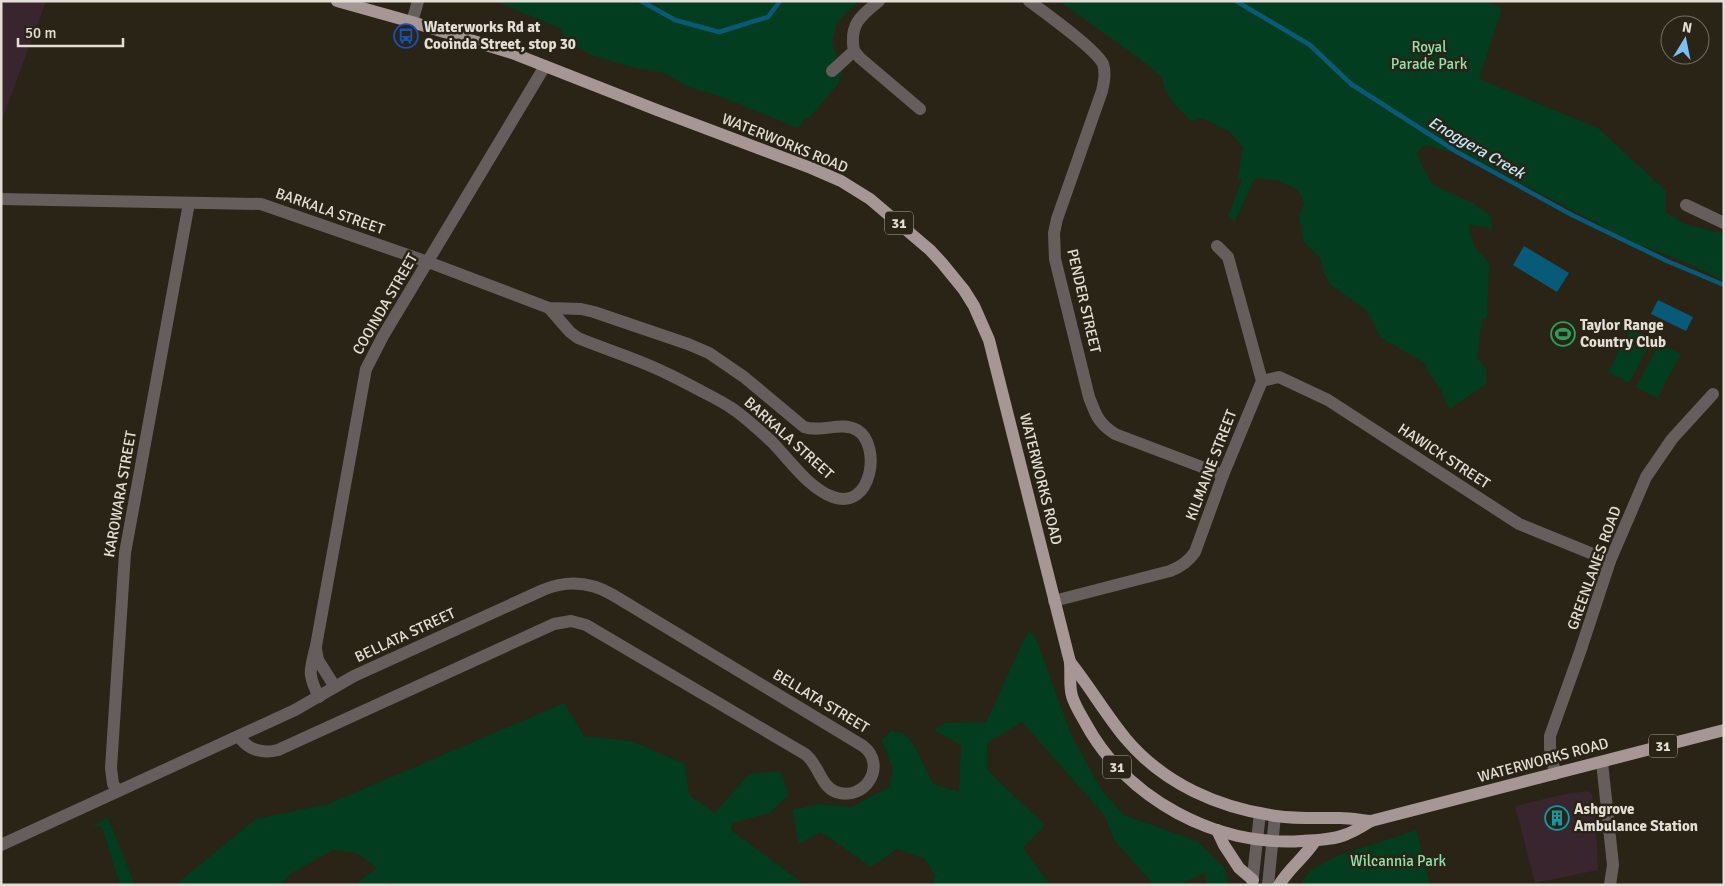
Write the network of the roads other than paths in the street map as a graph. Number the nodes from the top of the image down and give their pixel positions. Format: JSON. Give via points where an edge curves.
{"nodes":[{"id":1,"x":337,"y":1,"type":"edge"},
{"id":2,"x":418,"y":1,"type":"edge"},
{"id":3,"x":878,"y":1,"type":"edge"},
{"id":4,"x":1029,"y":1,"type":"edge"},
{"id":5,"x":412,"y":22,"type":"junction"},
{"id":6,"x":854,"y":51,"type":"junction"},
{"id":7,"x":545,"y":66,"type":"junction"},
{"id":8,"x":832,"y":71,"type":"dead end"},
{"id":9,"x":920,"y":109,"type":"dead end"},
{"id":10,"x":1,"y":199,"type":"edge"},
{"id":11,"x":189,"y":203,"type":"junction"},
{"id":12,"x":1686,"y":205,"type":"dead end"},
{"id":13,"x":1724,"y":223,"type":"edge"},
{"id":14,"x":1217,"y":246,"type":"dead end"},
{"id":15,"x":428,"y":262,"type":"junction"},
{"id":16,"x":548,"y":308,"type":"junction"},
{"id":17,"x":1262,"y":381,"type":"junction"},
{"id":18,"x":1713,"y":394,"type":"dead end"},
{"id":19,"x":1223,"y":475,"type":"junction"},
{"id":20,"x":1610,"y":561,"type":"junction"},
{"id":21,"x":1054,"y":602,"type":"junction"},
{"id":22,"x":316,"y":646,"type":"junction"},
{"id":23,"x":1070,"y":662,"type":"junction"},
{"id":24,"x":335,"y":687,"type":"junction"},
{"id":25,"x":319,"y":697,"type":"junction"},
{"id":26,"x":1724,"y":730,"type":"edge"},
{"id":27,"x":239,"y":736,"type":"junction"},
{"id":28,"x":1602,"y":762,"type":"junction"},
{"id":29,"x":1555,"y":774,"type":"junction"},
{"id":30,"x":118,"y":791,"type":"junction"},
{"id":31,"x":1260,"y":813,"type":"junction"},
{"id":32,"x":1275,"y":816,"type":"junction"},
{"id":33,"x":1371,"y":821,"type":"junction"},
{"id":34,"x":1217,"y":830,"type":"junction"},
{"id":35,"x":1257,"y":839,"type":"junction"},
{"id":36,"x":1316,"y":840,"type":"junction"},
{"id":37,"x":1272,"y":841,"type":"junction"},
{"id":38,"x":1,"y":845,"type":"edge"},
{"id":39,"x":1252,"y":882,"type":"edge"},
{"id":40,"x":1268,"y":885,"type":"edge"},
{"id":41,"x":1279,"y":885,"type":"edge"},
{"id":42,"x":1610,"y":885,"type":"edge"}],
"edges":[{"from":1,"to":5,"type":"main road","name":"WATERWORKS ROAD","number":"31"},
{"from":2,"to":5,"type":"street"},
{"from":3,"to":6,"type":"street","via":[[857,22],[853,36]]},
{"from":4,"to":19,"type":"street","name":"PENDER STREET","via":[[1093,51],[1104,72],[1102,91],[1054,233],[1057,264],[1096,416],[1115,434]]},
{"from":5,"to":7,"type":"main road","name":"WATERWORKS ROAD","number":"31"},
{"from":6,"to":8,"type":"street"},
{"from":6,"to":9,"type":"street"},
{"from":7,"to":15,"type":"street","name":"COOINDA STREET"},
{"from":7,"to":21,"type":"main road","name":"WATERWORKS ROAD","number":"31","via":[[826,174],[870,199],[942,263],[974,306],[989,340]]},
{"from":10,"to":11,"type":"street","name":"BARKALA STREET"},
{"from":11,"to":15,"type":"street","name":"BARKALA STREET","via":[[261,204]]},
{"from":11,"to":30,"type":"street","name":"KAROWARA STREET","via":[[126,553],[111,768],[113,784]]},
{"from":12,"to":13,"type":"street"},
{"from":14,"to":17,"type":"street","via":[[1228,257]]},
{"from":15,"to":16,"type":"street","name":"BARKALA STREET"},
{"from":15,"to":22,"type":"street","name":"COOINDA STREET","via":[[366,368]]},
{"from":16,"to":16,"type":"street","name":"BARKALA STREET","via":[[590,310],[688,344],[733,368],[804,427],[857,430],[865,438],[870,454],[870,470],[862,491],[852,498],[832,497],[802,475],[736,411],[668,373],[578,338]]},
{"from":17,"to":19,"type":"street","name":"KILMAINE STREET"},
{"from":17,"to":20,"type":"street","name":"HAWICK STREET","via":[[1278,377],[1328,400],[1519,524]]},
{"from":18,"to":20,"type":"street","name":"GREENLANES ROAD","via":[[1672,439],[1646,477]]},
{"from":19,"to":21,"type":"street","name":"KILMAINE STREET","via":[[1196,552],[1188,561],[1157,576]]},
{"from":20,"to":29,"type":"street","name":"GREENLANES ROAD","via":[[1550,736]]},
{"from":21,"to":23,"type":"main road","name":"WATERWORKS ROAD","number":"31"},
{"from":22,"to":24,"type":"street","name":"COOINDA STREET","via":[[318,660]]},
{"from":22,"to":25,"type":"street","name":"COOINDA STREET","via":[[310,674]]},
{"from":23,"to":31,"type":"main road","name":"WATERWORKS ROAD","number":"31","via":[[1128,741],[1152,764],[1200,795]]},
{"from":23,"to":34,"type":"main road","name":"WATERWORKS ROAD","number":"31","via":[[1072,694],[1090,731],[1107,756],[1158,802]]},
{"from":24,"to":25,"type":"street","name":"BELLATA STREET"},
{"from":24,"to":27,"type":"street","name":"BELLATA STREET","via":[[547,588],[582,584],[613,595],[858,742],[870,752],[874,770],[870,781],[860,790],[847,794],[836,792],[805,754],[586,625],[571,621],[554,624],[278,750],[255,750]]},
{"from":25,"to":27,"type":"street","name":"BELLATA STREET"},
{"from":26,"to":28,"type":"main road","name":"WATERWORKS ROAD","number":"31"},
{"from":27,"to":30,"type":"street","name":"BELLATA STREET"},
{"from":28,"to":29,"type":"main road","name":"WATERWORKS ROAD","number":"31"},
{"from":28,"to":42,"type":"street","via":[[1613,866]]},
{"from":29,"to":33,"type":"main road","name":"WATERWORKS ROAD","number":"31"},
{"from":30,"to":38,"type":"street","name":"BELLATA STREET"},
{"from":31,"to":32,"type":"main road","name":"WATERWORKS ROAD","number":"31"},
{"from":31,"to":35,"type":"street"},
{"from":32,"to":33,"type":"main road","name":"WATERWORKS ROAD","number":"31"},
{"from":32,"to":37,"type":"street"},
{"from":33,"to":36,"type":"main road","name":"WATERWORKS ROAD","number":"31","via":[[1346,835]]},
{"from":34,"to":35,"type":"main road","name":"WATERWORKS ROAD","number":"31"},
{"from":34,"to":39,"type":"main road","via":[[1239,868]]},
{"from":35,"to":37,"type":"main road","name":"WATERWORKS ROAD","number":"31"},
{"from":35,"to":39,"type":"street"},
{"from":36,"to":37,"type":"main road","name":"WATERWORKS ROAD","number":"31"},
{"from":36,"to":41,"type":"main road"},
{"from":37,"to":40,"type":"street"}]}
